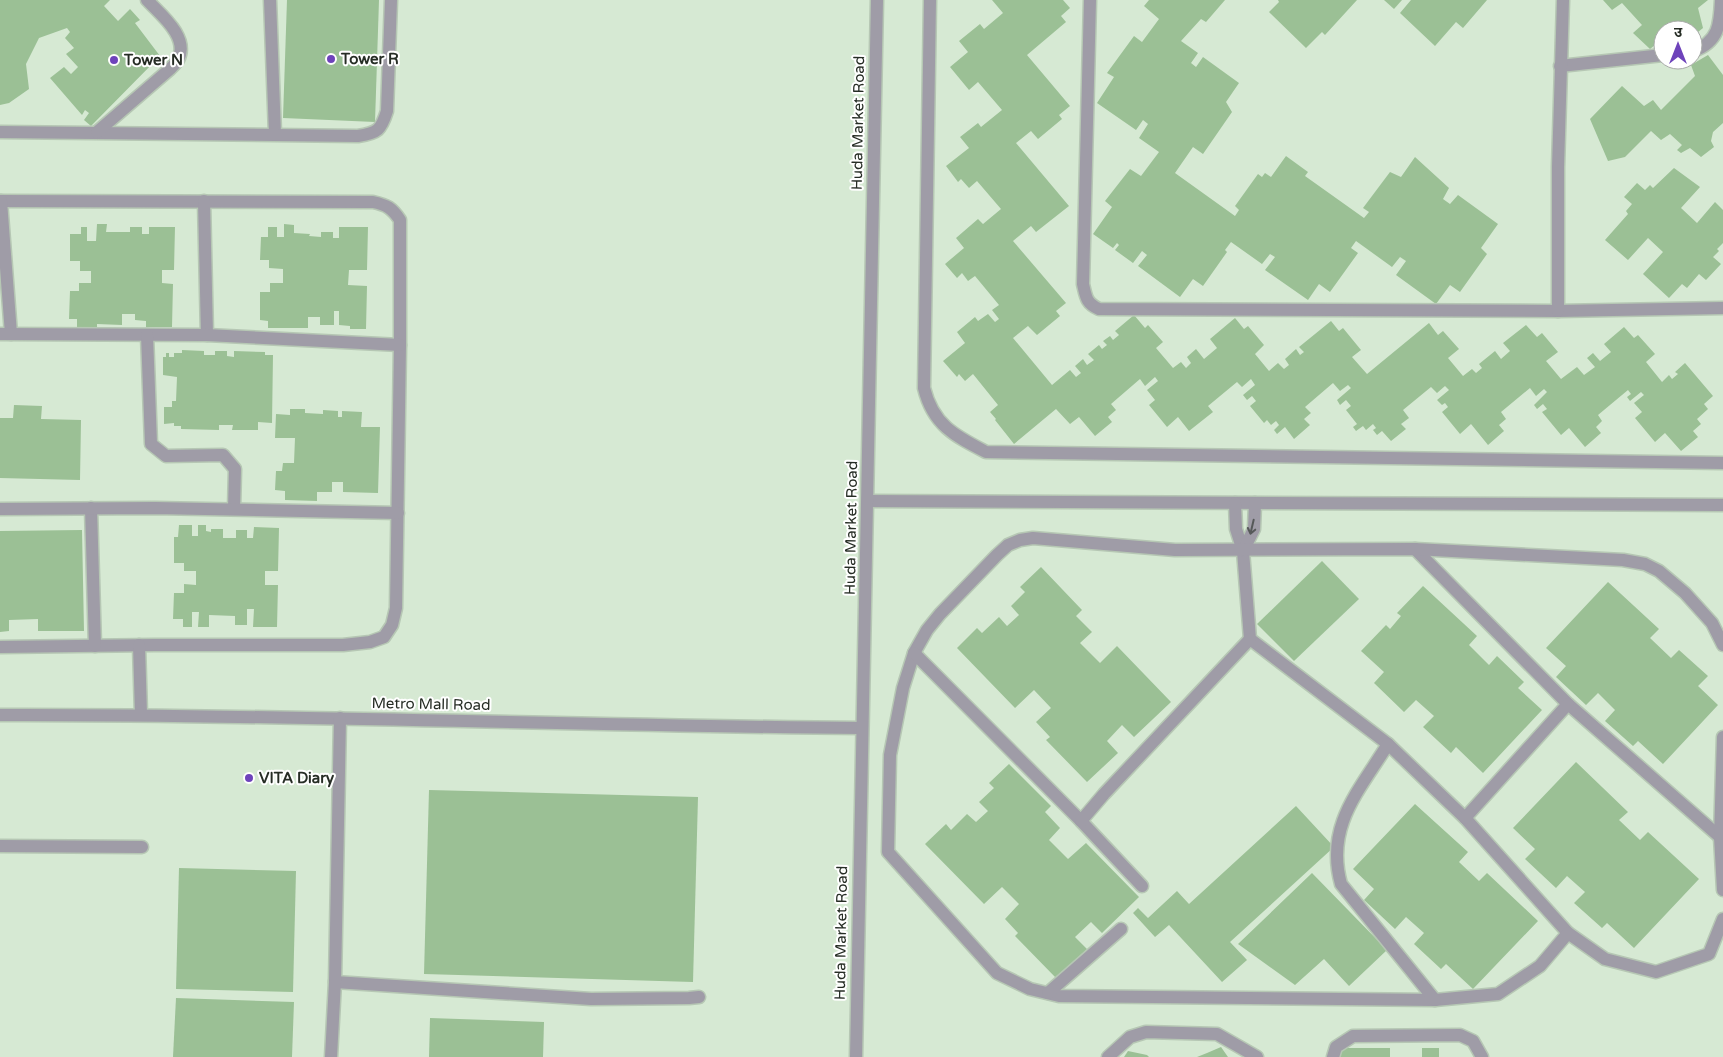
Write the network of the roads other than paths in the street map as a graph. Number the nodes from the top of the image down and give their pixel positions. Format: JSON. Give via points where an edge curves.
{"nodes":[{"id":1,"x":147,"y":0,"type":"edge"},
{"id":2,"x":270,"y":0,"type":"edge"},
{"id":3,"x":391,"y":0,"type":"edge"},
{"id":4,"x":877,"y":0,"type":"edge"},
{"id":5,"x":930,"y":0,"type":"edge"},
{"id":6,"x":1090,"y":0,"type":"edge"},
{"id":7,"x":1563,"y":0,"type":"edge"},
{"id":8,"x":1721,"y":0,"type":"edge"},
{"id":9,"x":1703,"y":46,"type":"edge"},
{"id":10,"x":1653,"y":56,"type":"edge"},
{"id":11,"x":1560,"y":66,"type":"junction"},
{"id":12,"x":0,"y":132,"type":"edge"},
{"id":13,"x":98,"y":132,"type":"junction"},
{"id":14,"x":275,"y":134,"type":"junction"},
{"id":15,"x":1,"y":201,"type":"edge"},
{"id":16,"x":204,"y":201,"type":"junction"},
{"id":17,"x":1723,"y":308,"type":"edge"},
{"id":18,"x":1558,"y":311,"type":"junction"},
{"id":19,"x":6,"y":334,"type":"edge"},
{"id":20,"x":147,"y":335,"type":"junction"},
{"id":21,"x":207,"y":335,"type":"junction"},
{"id":22,"x":400,"y":345,"type":"junction"},
{"id":23,"x":1723,"y":463,"type":"edge"},
{"id":24,"x":868,"y":501,"type":"junction"},
{"id":25,"x":1235,"y":503,"type":"junction"},
{"id":26,"x":1255,"y":503,"type":"junction"},
{"id":27,"x":1723,"y":505,"type":"edge"},
{"id":28,"x":91,"y":508,"type":"junction"},
{"id":29,"x":0,"y":509,"type":"edge"},
{"id":30,"x":234,"y":509,"type":"junction"},
{"id":31,"x":398,"y":513,"type":"junction"},
{"id":32,"x":1415,"y":549,"type":"junction"},
{"id":33,"x":1243,"y":551,"type":"junction"},
{"id":34,"x":1250,"y":639,"type":"junction"},
{"id":35,"x":139,"y":645,"type":"junction"},
{"id":36,"x":1723,"y":645,"type":"edge"},
{"id":37,"x":95,"y":646,"type":"junction"},
{"id":38,"x":0,"y":647,"type":"edge"},
{"id":39,"x":914,"y":653,"type":"junction"},
{"id":40,"x":1568,"y":704,"type":"junction"},
{"id":41,"x":0,"y":715,"type":"edge"},
{"id":42,"x":141,"y":715,"type":"junction"},
{"id":43,"x":340,"y":718,"type":"junction"},
{"id":44,"x":862,"y":728,"type":"junction"},
{"id":45,"x":1723,"y":737,"type":"edge"},
{"id":46,"x":1388,"y":744,"type":"junction"},
{"id":47,"x":1465,"y":818,"type":"junction"},
{"id":48,"x":1081,"y":821,"type":"junction"},
{"id":49,"x":1720,"y":837,"type":"junction"},
{"id":50,"x":0,"y":846,"type":"edge"},
{"id":51,"x":142,"y":847,"type":"dead end"},
{"id":52,"x":1142,"y":886,"type":"dead end"},
{"id":53,"x":1723,"y":890,"type":"edge"},
{"id":54,"x":1723,"y":919,"type":"edge"},
{"id":55,"x":1121,"y":930,"type":"dead end"},
{"id":56,"x":1568,"y":933,"type":"junction"},
{"id":57,"x":335,"y":982,"type":"junction"},
{"id":58,"x":1048,"y":993,"type":"junction"},
{"id":59,"x":699,"y":996,"type":"dead end"},
{"id":60,"x":1434,"y":1000,"type":"junction"},
{"id":61,"x":331,"y":1057,"type":"edge"},
{"id":62,"x":856,"y":1057,"type":"edge"},
{"id":63,"x":1108,"y":1057,"type":"edge"},
{"id":64,"x":1257,"y":1057,"type":"edge"},
{"id":65,"x":1333,"y":1057,"type":"edge"},
{"id":66,"x":1482,"y":1057,"type":"edge"}],
"edges":[{"from":1,"to":13,"type":"street","via":[[175,32],[180,42],[178,59]]},
{"from":2,"to":14,"type":"street"},
{"from":3,"to":14,"type":"street","via":[[387,111],[378,131],[358,136]]},
{"from":4,"to":24,"type":"street","name":"Huda Market Road"},
{"from":5,"to":23,"type":"street","via":[[924,388],[934,414],[957,437],[986,452]]},
{"from":6,"to":18,"type":"street","via":[[1084,284],[1090,305],[1099,309]]},
{"from":7,"to":11,"type":"street"},
{"from":8,"to":9,"type":"street","via":[[1719,28],[1713,39]]},
{"from":10,"to":11,"type":"street"},
{"from":11,"to":18,"type":"street"},
{"from":12,"to":13,"type":"street"},
{"from":13,"to":14,"type":"street"},
{"from":15,"to":16,"type":"street"},
{"from":15,"to":19,"type":"street"},
{"from":16,"to":21,"type":"street"},
{"from":16,"to":22,"type":"street","via":[[373,202],[387,205],[400,220]]},
{"from":17,"to":18,"type":"street"},
{"from":19,"to":20,"type":"street"},
{"from":20,"to":21,"type":"street"},
{"from":20,"to":30,"type":"street","via":[[151,444],[166,456],[223,455],[235,469]]},
{"from":21,"to":22,"type":"street"},
{"from":22,"to":31,"type":"street"},
{"from":24,"to":25,"type":"street"},
{"from":24,"to":44,"type":"street","name":"Huda Market Road"},
{"from":25,"to":26,"type":"street"},
{"from":25,"to":33,"type":"street","via":[[1236,529]]},
{"from":26,"to":27,"type":"street"},
{"from":26,"to":33,"type":"street","one_way":true,"via":[[1254,529]]},
{"from":28,"to":29,"type":"street"},
{"from":28,"to":30,"type":"street"},
{"from":28,"to":37,"type":"street"},
{"from":30,"to":31,"type":"street"},
{"from":31,"to":35,"type":"street","via":[[396,608],[392,625],[384,637],[343,645]]},
{"from":32,"to":33,"type":"street"},
{"from":32,"to":36,"type":"street","via":[[1623,560],[1645,564],[1685,592],[1712,623]]},
{"from":32,"to":40,"type":"street"},
{"from":33,"to":34,"type":"street"},
{"from":33,"to":39,"type":"street","via":[[1175,550],[1033,538],[1020,540],[997,554],[940,614]]},
{"from":34,"to":46,"type":"street"},
{"from":34,"to":48,"type":"street"},
{"from":35,"to":37,"type":"street"},
{"from":35,"to":42,"type":"street"},
{"from":37,"to":38,"type":"street"},
{"from":39,"to":48,"type":"street"},
{"from":39,"to":58,"type":"street","via":[[903,688],[890,755],[888,852],[997,973],[1030,989]]},
{"from":40,"to":47,"type":"street"},
{"from":40,"to":49,"type":"street"},
{"from":41,"to":42,"type":"street","name":"Metro Mall Road"},
{"from":42,"to":43,"type":"street","name":"Metro Mall Road"},
{"from":43,"to":44,"type":"street","name":"Metro Mall Road"},
{"from":43,"to":57,"type":"street"},
{"from":44,"to":62,"type":"street","name":"Huda Market Road"},
{"from":45,"to":49,"type":"street"},
{"from":46,"to":47,"type":"street"},
{"from":46,"to":60,"type":"street","via":[[1345,814],[1337,840],[1336,867],[1341,884]]},
{"from":47,"to":56,"type":"street"},
{"from":48,"to":52,"type":"street"},
{"from":49,"to":53,"type":"street"},
{"from":50,"to":51,"type":"street"},
{"from":54,"to":56,"type":"street","via":[[1709,954],[1656,972],[1605,959]]},
{"from":55,"to":58,"type":"street"},
{"from":56,"to":60,"type":"street","via":[[1540,966],[1498,994]]},
{"from":57,"to":59,"type":"street","via":[[591,998]]},
{"from":57,"to":61,"type":"street"},
{"from":58,"to":60,"type":"street","via":[[1090,997]]},
{"from":63,"to":64,"type":"street","via":[[1130,1038],[1146,1032],[1217,1034]]},
{"from":65,"to":66,"type":"street","via":[[1336,1047],[1352,1036],[1460,1035],[1473,1042]]}]}
